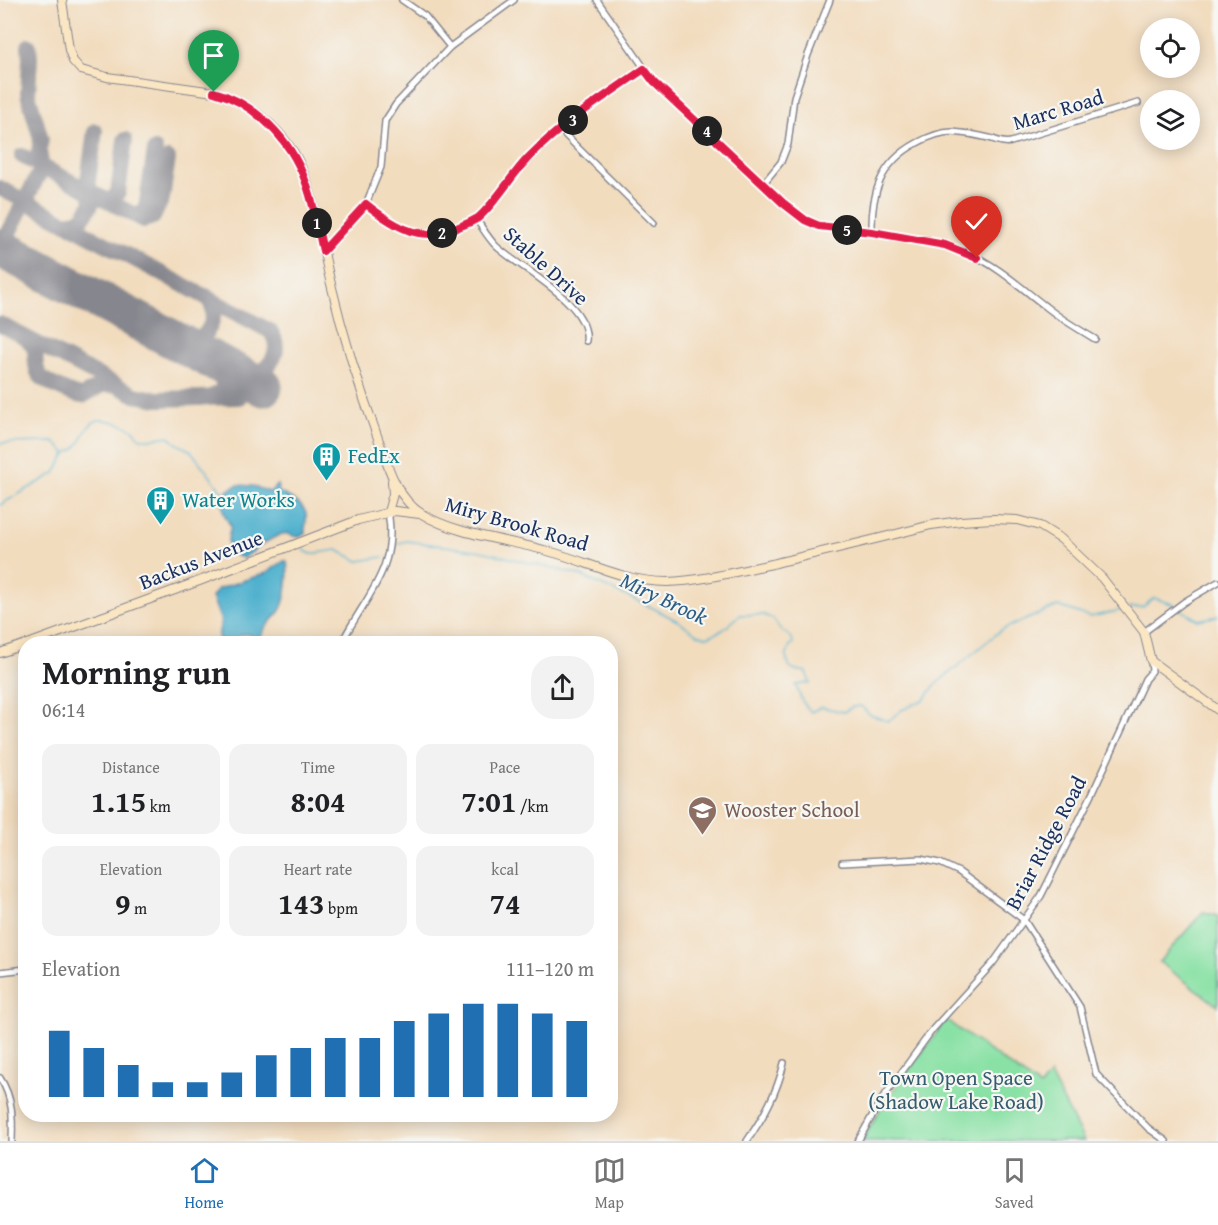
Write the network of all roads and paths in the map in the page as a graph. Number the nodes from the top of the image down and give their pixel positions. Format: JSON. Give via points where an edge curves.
{"nodes":[{"id":1,"x":62,"y":0,"type":"edge"},
{"id":2,"x":402,"y":0,"type":"edge"},
{"id":3,"x":514,"y":0,"type":"edge"},
{"id":4,"x":597,"y":0,"type":"edge"},
{"id":5,"x":830,"y":0,"type":"edge"},
{"id":6,"x":450,"y":47,"type":"junction"},
{"id":7,"x":644,"y":69,"type":"junction"},
{"id":8,"x":1137,"y":103,"type":"dead end"},
{"id":9,"x":560,"y":130,"type":"junction"},
{"id":10,"x":763,"y":184,"type":"junction"},
{"id":11,"x":366,"y":204,"type":"junction"},
{"id":12,"x":476,"y":219,"type":"junction"},
{"id":13,"x":654,"y":223,"type":"dead end"},
{"id":14,"x":872,"y":232,"type":"junction"},
{"id":15,"x":323,"y":251,"type":"junction"},
{"id":16,"x":1095,"y":339,"type":"dead end"},
{"id":17,"x":586,"y":341,"type":"dead end"},
{"id":18,"x":392,"y":477,"type":"junction"},
{"id":19,"x":388,"y":512,"type":"junction"},
{"id":20,"x":421,"y":514,"type":"junction"},
{"id":21,"x":1218,"y":582,"type":"edge"},
{"id":22,"x":1144,"y":632,"type":"junction"},
{"id":23,"x":49,"y":636,"type":"edge"},
{"id":24,"x":345,"y":636,"type":"edge"},
{"id":25,"x":18,"y":647,"type":"edge"},
{"id":26,"x":0,"y":653,"type":"edge"},
{"id":27,"x":1151,"y":661,"type":"junction"},
{"id":28,"x":1218,"y":710,"type":"edge"},
{"id":29,"x":842,"y":863,"type":"dead end"},
{"id":30,"x":1024,"y":920,"type":"junction"},
{"id":31,"x":18,"y":970,"type":"edge"},
{"id":32,"x":0,"y":972,"type":"edge"},
{"id":33,"x":784,"y":1063,"type":"dead end"},
{"id":34,"x":0,"y":1078,"type":"edge"},
{"id":35,"x":12,"y":1141,"type":"edge"},
{"id":36,"x":747,"y":1141,"type":"edge"},
{"id":37,"x":858,"y":1141,"type":"edge"},
{"id":38,"x":1166,"y":1141,"type":"edge"}],
"edges":[{"from":1,"to":15,"type":"main road","name":"Miry Brook Road","via":[[69,50],[81,70],[231,97],[280,134],[304,175]]},
{"from":2,"to":6,"type":"street","via":[[425,16]]},
{"from":3,"to":6,"type":"street"},
{"from":4,"to":7,"type":"street"},
{"from":5,"to":10,"type":"street","via":[[794,97],[788,144],[781,162]]},
{"from":6,"to":11,"type":"street","via":[[385,121],[381,167]]},
{"from":7,"to":9,"type":"street"},
{"from":7,"to":10,"type":"street"},
{"from":8,"to":14,"type":"street","name":"Marc Road","via":[[1011,142],[951,132],[925,138],[900,154],[882,174],[875,195]]},
{"from":9,"to":12,"type":"street","via":[[528,159]]},
{"from":9,"to":13,"type":"street"},
{"from":10,"to":14,"type":"street","via":[[805,220],[819,226]]},
{"from":11,"to":12,"type":"street","via":[[387,221],[425,235],[456,229]]},
{"from":11,"to":15,"type":"street"},
{"from":12,"to":17,"type":"street","name":"Stable Drive","via":[[495,245],[574,310],[587,333]]},
{"from":14,"to":16,"type":"street","via":[[945,245],[967,253],[999,269],[1054,313]]},
{"from":15,"to":18,"type":"main road","name":"Miry Brook Road","via":[[362,393]]},
{"from":18,"to":19,"type":"main road"},
{"from":18,"to":20,"type":"main road","name":"Miry Brook Road","via":[[405,499]]},
{"from":19,"to":20,"type":"main road","name":"Backus Avenue"},
{"from":19,"to":23,"type":"main road","name":"Backus Avenue"},
{"from":19,"to":24,"type":"street","via":[[388,553],[380,579]]},
{"from":20,"to":22,"type":"main road","name":"Miry Brook Road","via":[[465,531],[564,555],[622,576],[669,582],[740,571],[931,525],[1017,520],[1040,526],[1061,539],[1102,578]]},
{"from":21,"to":22,"type":"street"},
{"from":22,"to":27,"type":"main road","name":"Miry Brook Road"},
{"from":25,"to":26,"type":"main road","name":"Backus Avenue"},
{"from":27,"to":28,"type":"main road"},
{"from":27,"to":30,"type":"street","name":"Briar Ridge Road","via":[[1152,671],[1093,792],[1041,896]]},
{"from":29,"to":30,"type":"street","via":[[940,863]]},
{"from":30,"to":37,"type":"street","name":"Briar Ridge Road","via":[[993,963],[933,1029],[880,1102]]},
{"from":30,"to":38,"type":"street","via":[[1080,1007],[1096,1074],[1148,1128]]},
{"from":31,"to":32,"type":"street"},
{"from":33,"to":36,"type":"street","via":[[777,1089]]},
{"from":34,"to":35,"type":"street","via":[[13,1114]]}]}
